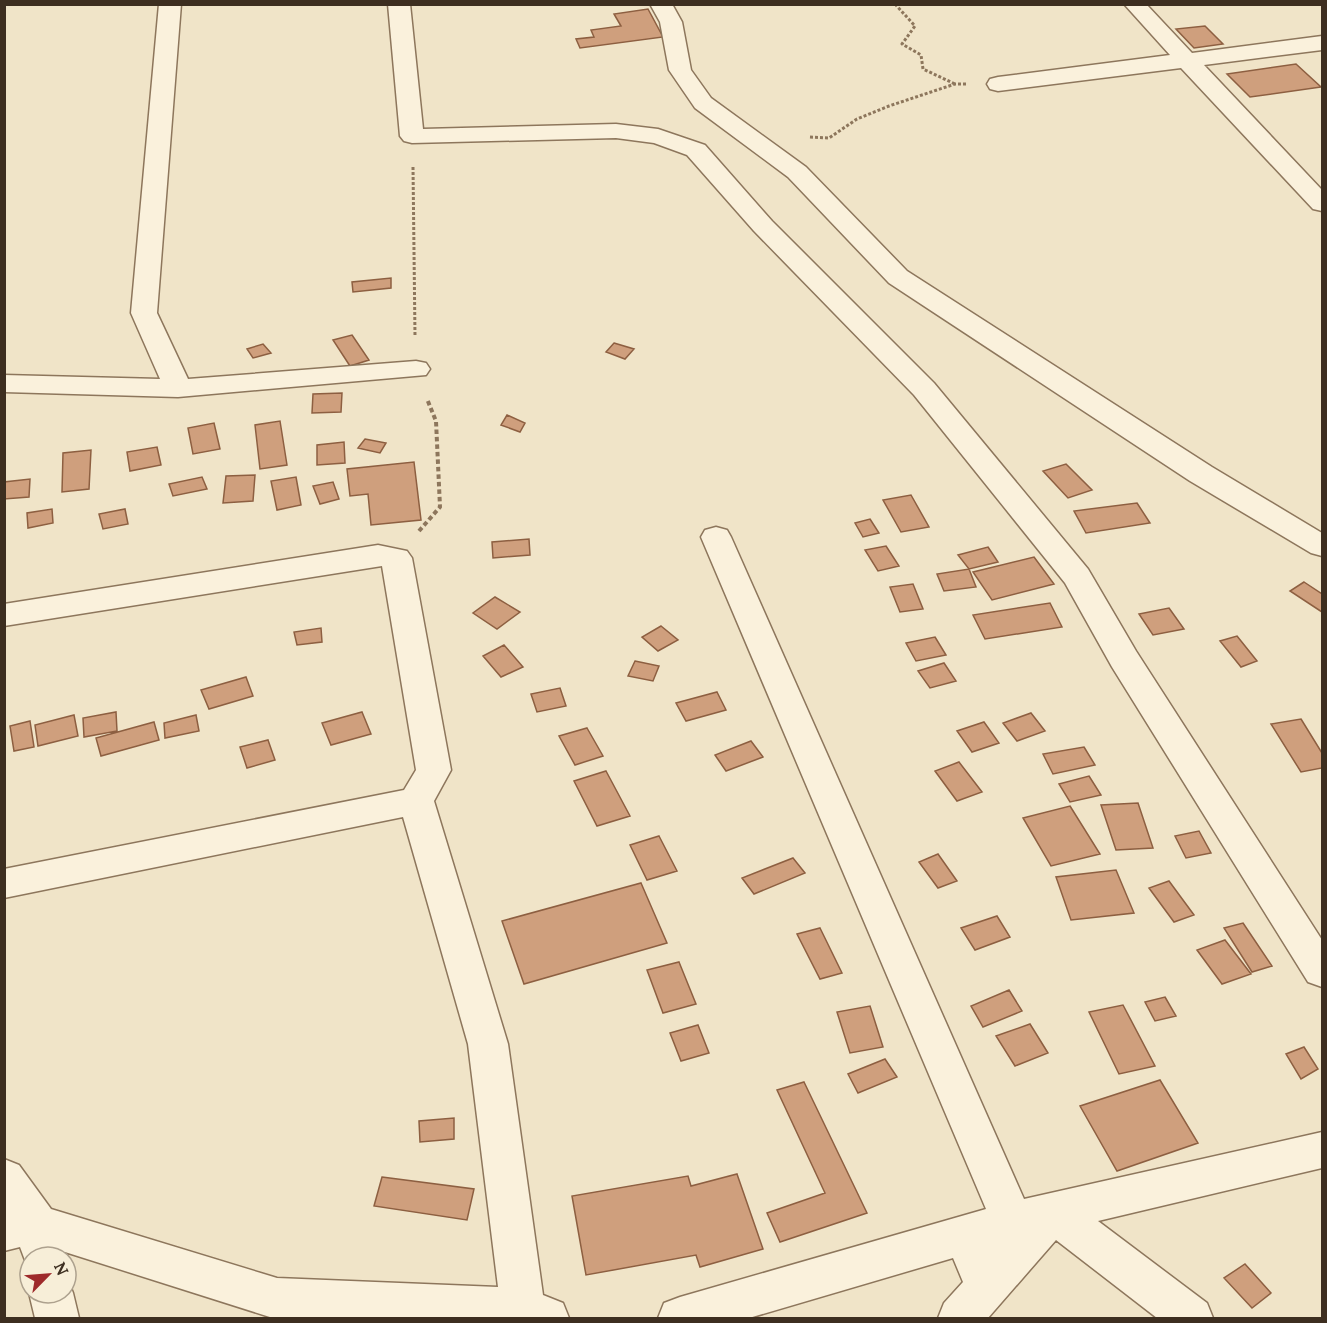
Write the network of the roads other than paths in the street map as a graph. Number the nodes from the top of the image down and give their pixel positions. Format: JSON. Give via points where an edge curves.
{"nodes":[{"id":1,"x":170,"y":4,"type":"edge"},
{"id":2,"x":399,"y":4,"type":"edge"},
{"id":3,"x":661,"y":4,"type":"edge"},
{"id":4,"x":1134,"y":4,"type":"edge"},
{"id":5,"x":1323,"y":43,"type":"edge"},
{"id":6,"x":1186,"y":61,"type":"junction"},
{"id":7,"x":998,"y":84,"type":"road end"},
{"id":8,"x":1323,"y":204,"type":"edge"},
{"id":9,"x":416,"y":369,"type":"dead end"},
{"id":10,"x":4,"y":383,"type":"edge"},
{"id":11,"x":178,"y":388,"type":"junction"},
{"id":12,"x":716,"y":537,"type":"dead end"},
{"id":13,"x":1323,"y":546,"type":"edge"},
{"id":14,"x":4,"y":615,"type":"edge"},
{"id":15,"x":416,"y":801,"type":"junction"},
{"id":16,"x":4,"y":884,"type":"edge"},
{"id":17,"x":1323,"y":971,"type":"edge"},
{"id":18,"x":1323,"y":1150,"type":"edge"},
{"id":19,"x":4,"y":1178,"type":"edge"},
{"id":20,"x":1053,"y":1212,"type":"junction"},
{"id":21,"x":1012,"y":1221,"type":"junction"},
{"id":22,"x":965,"y":1235,"type":"junction"},
{"id":23,"x":28,"y":1237,"type":"edge"},
{"id":24,"x":973,"y":1303,"type":"edge"},
{"id":25,"x":532,"y":1315,"type":"edge"},
{"id":26,"x":680,"y":1318,"type":"edge"},
{"id":27,"x":1191,"y":1318,"type":"edge"}],
"edges":[{"from":1,"to":11,"type":"street","via":[[144,313]]},
{"from":2,"to":17,"type":"street","via":[[412,136],[616,131],[658,136],[696,150],[763,226],[924,389],[1077,577],[1124,659]]},
{"from":3,"to":13,"type":"street","via":[[671,22],[680,70],[703,103],[797,172],[898,277],[1201,474]]},
{"from":4,"to":6,"type":"street"},
{"from":5,"to":6,"type":"street"},
{"from":6,"to":7,"type":"street"},
{"from":6,"to":8,"type":"street"},
{"from":9,"to":11,"type":"street"},
{"from":10,"to":11,"type":"street"},
{"from":12,"to":21,"type":"street"},
{"from":14,"to":15,"type":"street","via":[[378,555],[396,558],[434,770]]},
{"from":15,"to":16,"type":"street"},
{"from":15,"to":25,"type":"street","via":[[488,1044]]},
{"from":18,"to":20,"type":"street"},
{"from":19,"to":23,"type":"street"},
{"from":20,"to":21,"type":"street"},
{"from":20,"to":24,"type":"street"},
{"from":20,"to":27,"type":"street"},
{"from":21,"to":22,"type":"street"},
{"from":22,"to":24,"type":"street"},
{"from":22,"to":26,"type":"street"},
{"from":23,"to":25,"type":"street","via":[[277,1299]]}]}
